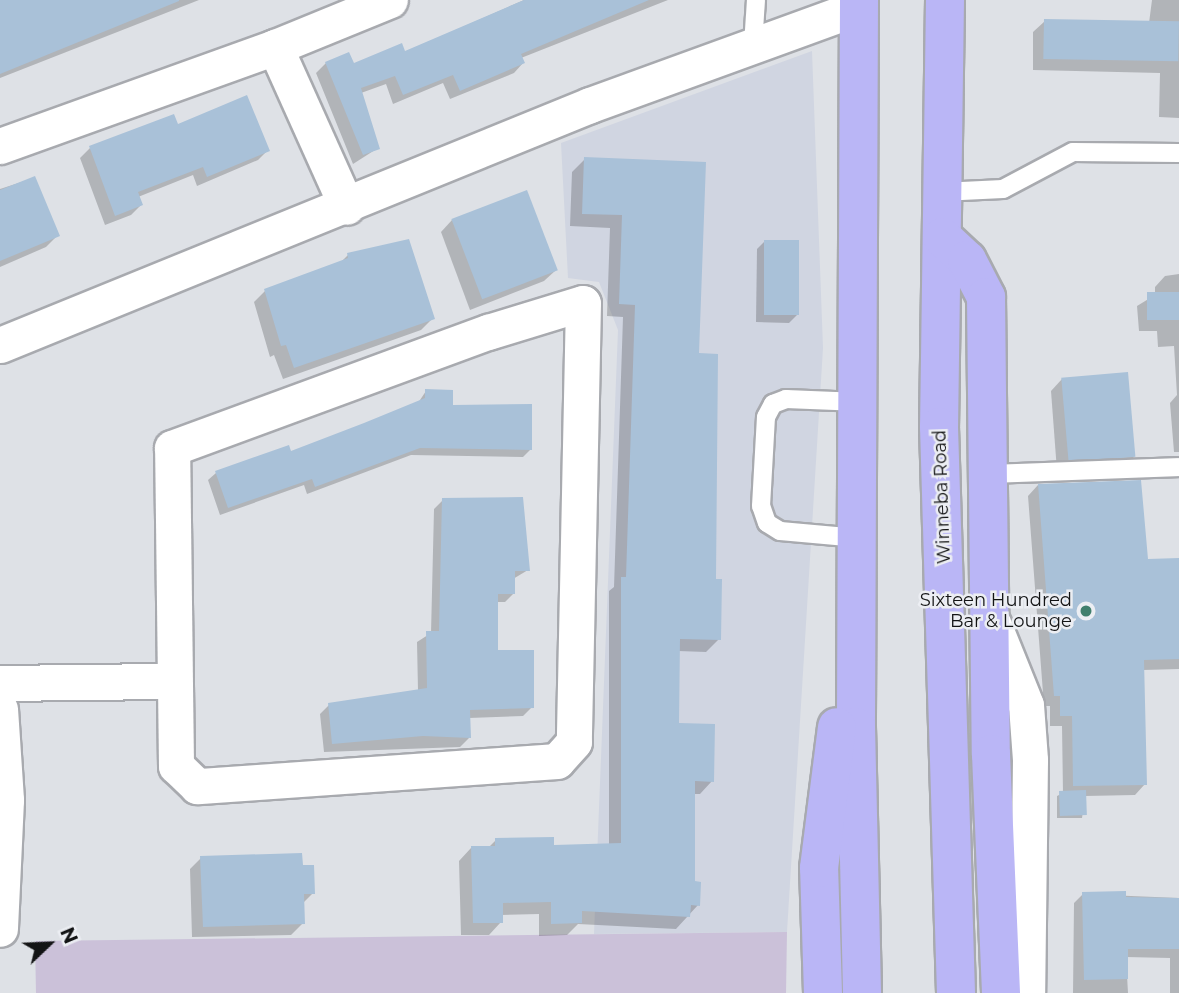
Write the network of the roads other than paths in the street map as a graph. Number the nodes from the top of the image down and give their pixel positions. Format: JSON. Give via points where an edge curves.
{"nodes":[{"id":1,"x":390,"y":0,"type":"edge"},
{"id":2,"x":756,"y":0,"type":"edge"},
{"id":3,"x":945,"y":0,"type":"edge"},
{"id":4,"x":859,"y":3,"type":"edge"},
{"id":5,"x":753,"y":45,"type":"junction"},
{"id":6,"x":275,"y":47,"type":"junction"},
{"id":7,"x":0,"y":146,"type":"edge"},
{"id":8,"x":1179,"y":153,"type":"edge"},
{"id":9,"x":941,"y":192,"type":"junction"},
{"id":10,"x":347,"y":207,"type":"junction"},
{"id":11,"x":942,"y":237,"type":"junction"},
{"id":12,"x":0,"y":345,"type":"edge"},
{"id":13,"x":860,"y":402,"type":"junction"},
{"id":14,"x":1179,"y":467,"type":"edge"},
{"id":15,"x":992,"y":474,"type":"junction"},
{"id":16,"x":858,"y":548,"type":"junction"},
{"id":17,"x":993,"y":623,"type":"junction"},
{"id":18,"x":171,"y":681,"type":"junction"},
{"id":19,"x":0,"y":683,"type":"edge"},
{"id":20,"x":0,"y":709,"type":"edge"},
{"id":21,"x":0,"y":929,"type":"edge"},
{"id":22,"x":823,"y":993,"type":"edge"},
{"id":23,"x":862,"y":993,"type":"edge"},
{"id":24,"x":956,"y":993,"type":"edge"},
{"id":25,"x":1001,"y":993,"type":"edge"},
{"id":26,"x":1027,"y":993,"type":"edge"}],
"edges":[{"from":1,"to":6,"type":"street"},
{"from":2,"to":5,"type":"lane"},
{"from":3,"to":9,"type":"highway","name":"Winneba Road"},
{"from":4,"to":5,"type":"street"},
{"from":4,"to":13,"type":"highway"},
{"from":5,"to":10,"type":"street","via":[[590,105]]},
{"from":6,"to":7,"type":"street"},
{"from":6,"to":10,"type":"street"},
{"from":8,"to":9,"type":"lane","via":[[1073,152],[1003,188]]},
{"from":9,"to":11,"type":"highway","name":"Winneba Road"},
{"from":10,"to":12,"type":"street"},
{"from":11,"to":15,"type":"highway","via":[[967,260],[986,297]]},
{"from":11,"to":24,"type":"highway","name":"Winneba Road","via":[[939,427]]},
{"from":13,"to":16,"type":"highway"},
{"from":13,"to":16,"type":"lane","via":[[786,399],[773,404],[765,417],[761,506],[767,523],[780,531]]},
{"from":14,"to":15,"type":"lane"},
{"from":15,"to":17,"type":"highway"},
{"from":16,"to":22,"type":"highway","via":[[819,868]]},
{"from":16,"to":23,"type":"highway","via":[[856,727]]},
{"from":17,"to":25,"type":"highway","via":[[991,754]]},
{"from":17,"to":26,"type":"street","via":[[1026,705],[1030,760]]},
{"from":18,"to":18,"type":"street","via":[[176,766],[197,786],[557,761],[574,742],[583,303],[488,332],[172,448]]},
{"from":18,"to":19,"type":"street"},
{"from":20,"to":21,"type":"street","via":[[6,800]]}]}
